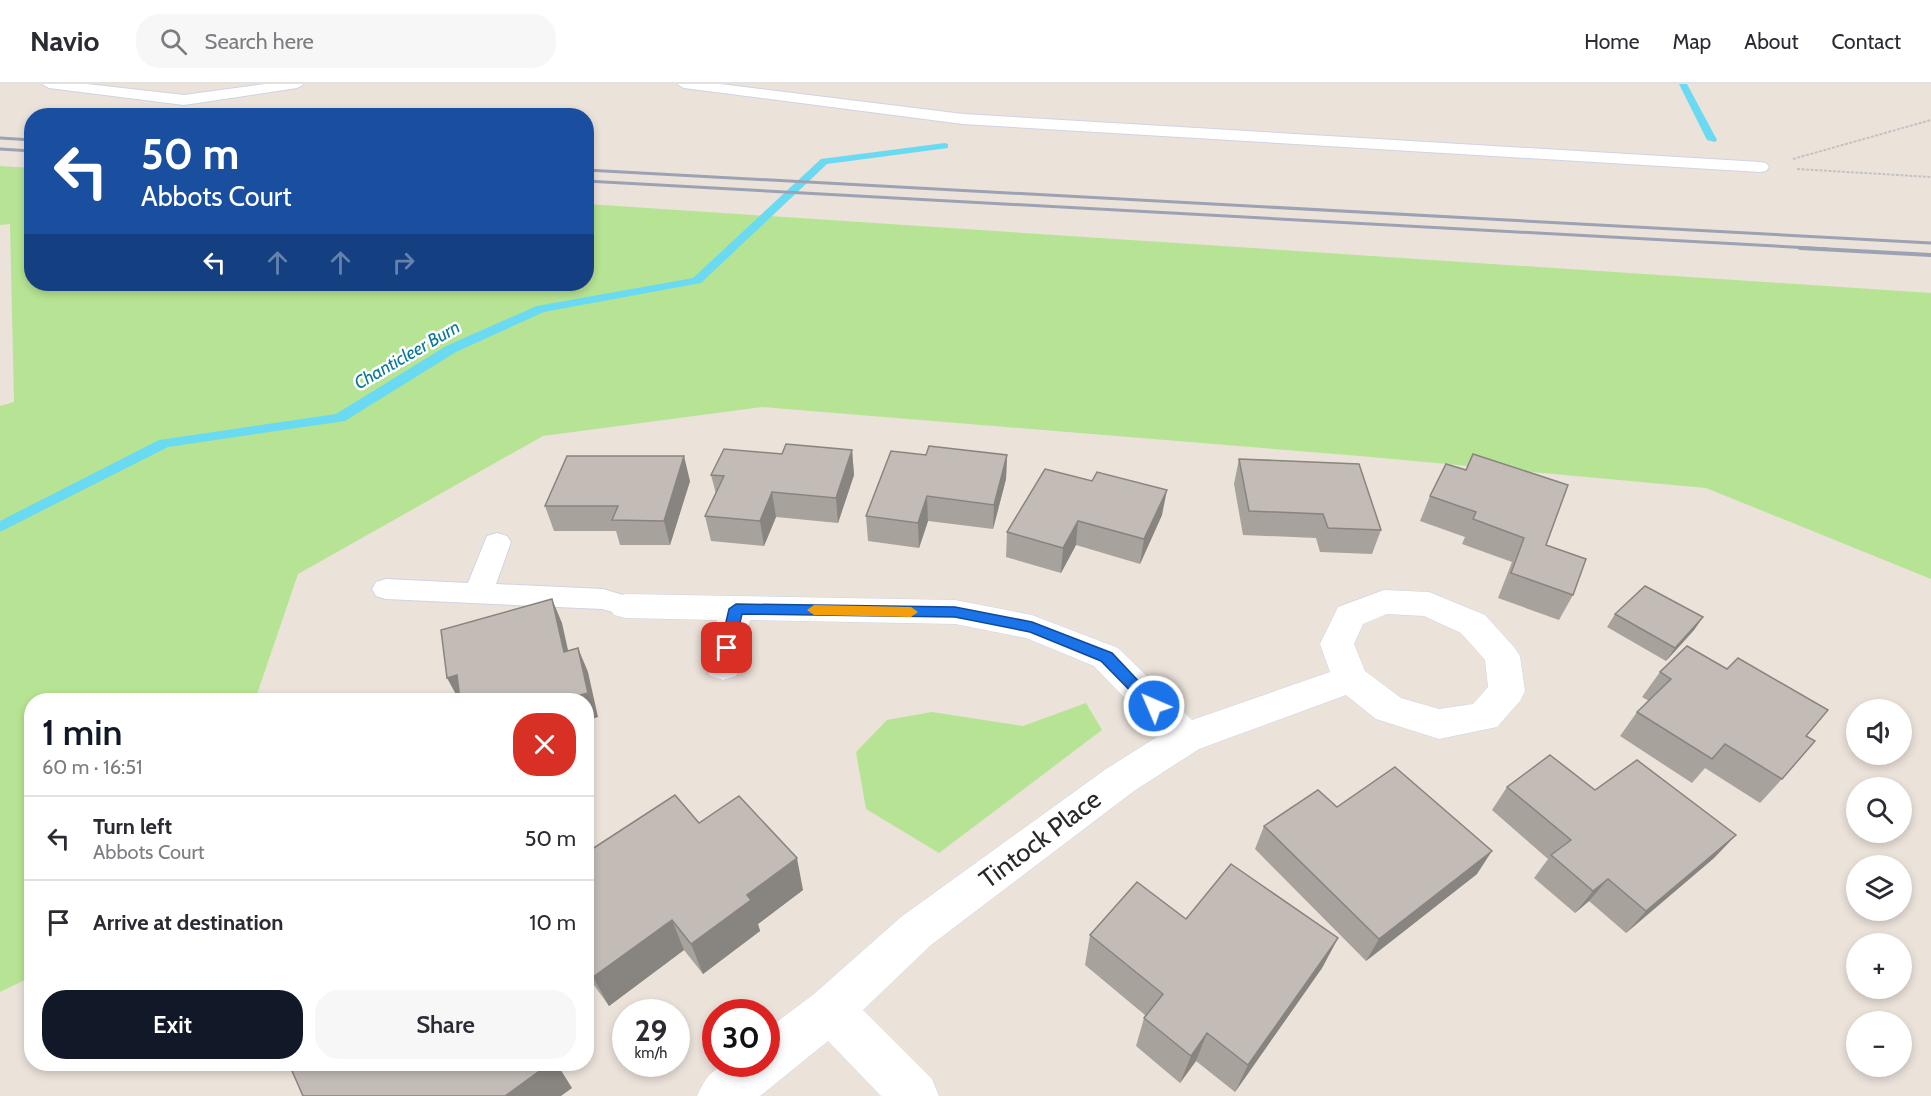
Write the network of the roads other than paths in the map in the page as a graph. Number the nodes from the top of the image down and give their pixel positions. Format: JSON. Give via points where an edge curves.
{"nodes":[{"id":1,"x":49,"y":84,"type":"edge"},
{"id":2,"x":297,"y":84,"type":"edge"},
{"id":3,"x":684,"y":84,"type":"edge"},
{"id":4,"x":1760,"y":167,"type":"road end"},
{"id":5,"x":497,"y":542,"type":"dead end"},
{"id":6,"x":386,"y":589,"type":"dead end"},
{"id":7,"x":478,"y":593,"type":"junction"},
{"id":8,"x":626,"y":606,"type":"joint"},
{"id":9,"x":736,"y":609,"type":"junction"},
{"id":10,"x":723,"y":667,"type":"dead end"},
{"id":11,"x":1351,"y":679,"type":"junction"},
{"id":12,"x":1186,"y":738,"type":"junction"},
{"id":13,"x":830,"y":1010,"type":"junction"},
{"id":14,"x":780,"y":1049,"type":"edge"},
{"id":15,"x":745,"y":1077,"type":"edge"},
{"id":16,"x":721,"y":1096,"type":"edge"},
{"id":17,"x":915,"y":1096,"type":"edge"}],
"edges":[{"from":1,"to":2,"type":"lane","via":[[184,100]]},
{"from":3,"to":4,"type":"lane","via":[[963,119]]},
{"from":5,"to":7,"type":"lane"},
{"from":6,"to":7,"type":"lane"},
{"from":7,"to":8,"type":"lane","via":[[603,599]]},
{"from":8,"to":9,"type":"street"},
{"from":9,"to":10,"type":"street"},
{"from":9,"to":12,"type":"street","via":[[955,612],[1032,627],[1106,657]]},
{"from":11,"to":11,"type":"street","via":[[1337,645],[1350,616],[1384,602],[1429,604],[1473,624],[1502,656],[1507,691],[1484,717],[1439,724],[1389,709]]},
{"from":11,"to":12,"type":"street","name":"Tintock Place"},
{"from":12,"to":13,"type":"street","name":"Tintock Place","via":[[1120,780],[916,931]]},
{"from":13,"to":14,"type":"street","name":"Tintock Place"},
{"from":13,"to":17,"type":"street"},
{"from":15,"to":16,"type":"street"}]}
